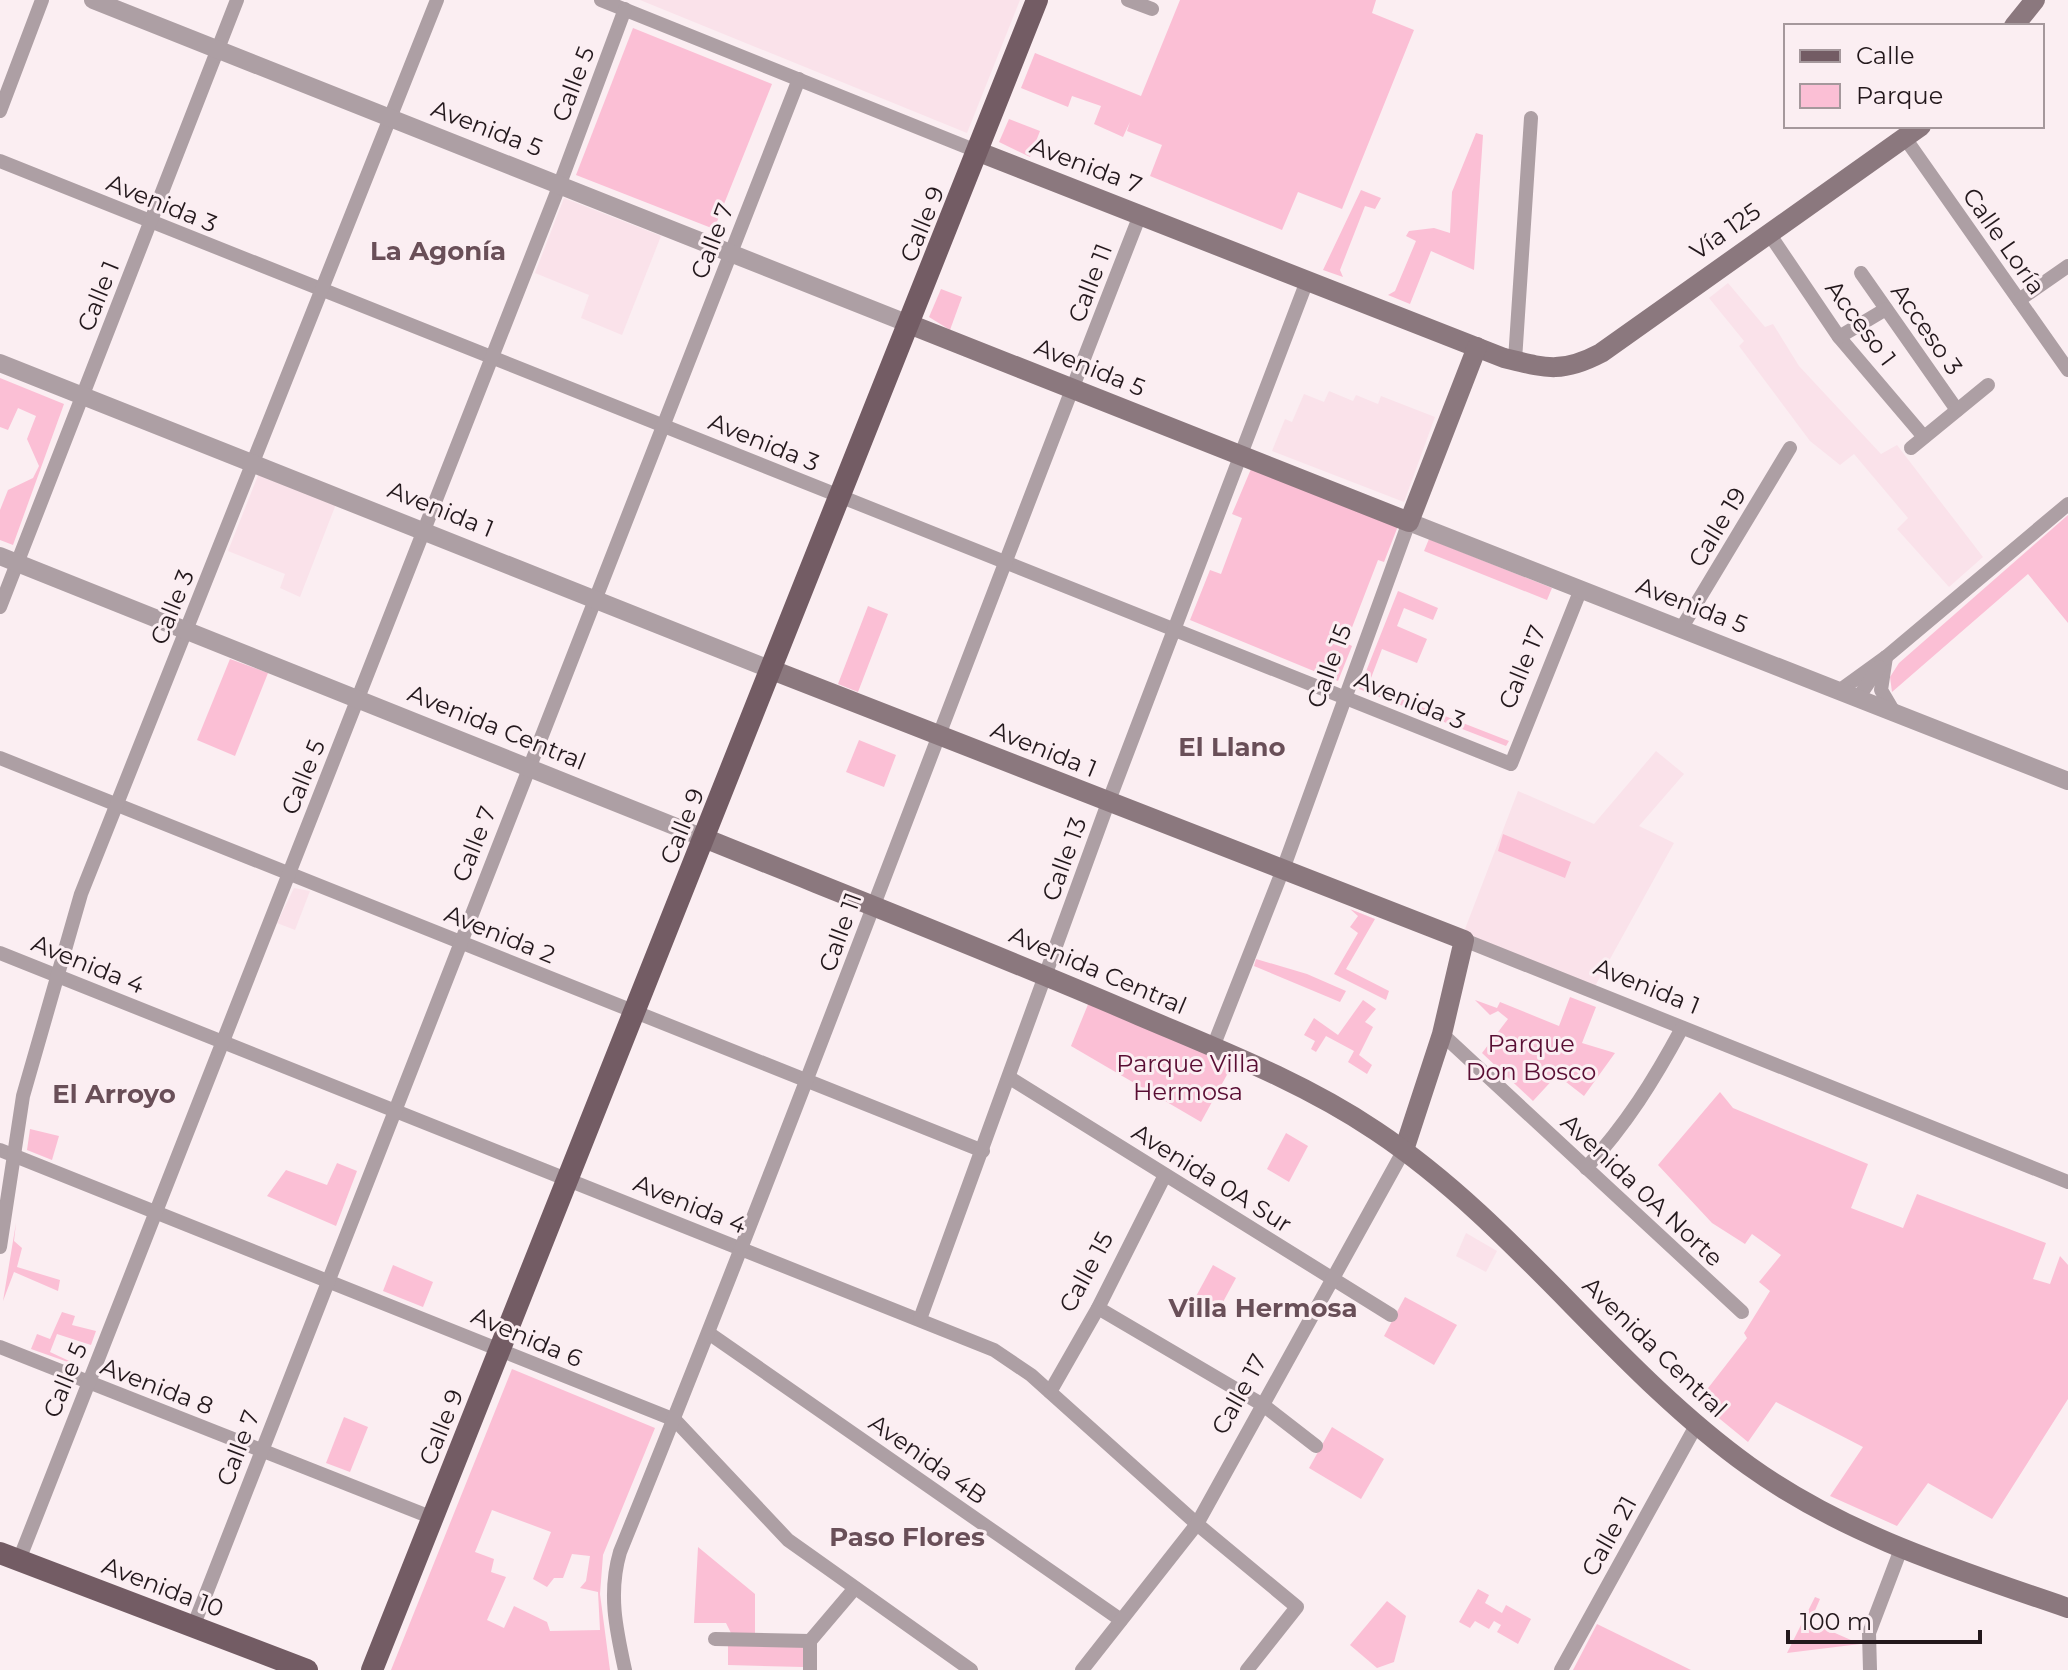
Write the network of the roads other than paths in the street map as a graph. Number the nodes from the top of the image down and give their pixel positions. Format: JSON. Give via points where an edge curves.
{"nodes":[{"id":1,"x":42,"y":0,"type":"edge"},
{"id":2,"x":93,"y":0,"type":"edge"},
{"id":3,"x":237,"y":0,"type":"edge"},
{"id":4,"x":437,"y":0,"type":"edge"},
{"id":5,"x":601,"y":0,"type":"edge"},
{"id":6,"x":1037,"y":0,"type":"edge"},
{"id":7,"x":1128,"y":0,"type":"edge"},
{"id":8,"x":2035,"y":0,"type":"edge"},
{"id":9,"x":625,"y":9,"type":"junction"},
{"id":10,"x":1152,"y":9,"type":"dead end"},
{"id":11,"x":2016,"y":24,"type":"edge"},
{"id":12,"x":218,"y":49,"type":"junction"},
{"id":13,"x":799,"y":79,"type":"junction"},
{"id":14,"x":0,"y":111,"type":"edge"},
{"id":15,"x":390,"y":118,"type":"junction"},
{"id":16,"x":1531,"y":118,"type":"dead end"},
{"id":17,"x":1913,"y":132,"type":"edge"},
{"id":18,"x":979,"y":152,"type":"junction"},
{"id":19,"x":0,"y":161,"type":"edge"},
{"id":20,"x":559,"y":185,"type":"junction"},
{"id":21,"x":1140,"y":215,"type":"junction"},
{"id":22,"x":151,"y":222,"type":"junction"},
{"id":23,"x":1768,"y":232,"type":"junction"},
{"id":24,"x":731,"y":253,"type":"junction"},
{"id":25,"x":2068,"y":266,"type":"edge"},
{"id":26,"x":1861,"y":273,"type":"dead end"},
{"id":27,"x":1307,"y":281,"type":"junction"},
{"id":28,"x":321,"y":290,"type":"junction"},
{"id":29,"x":2019,"y":300,"type":"junction"},
{"id":30,"x":1886,"y":309,"type":"junction"},
{"id":31,"x":909,"y":324,"type":"junction"},
{"id":32,"x":1839,"y":337,"type":"junction"},
{"id":33,"x":1477,"y":347,"type":"junction"},
{"id":34,"x":491,"y":357,"type":"junction"},
{"id":35,"x":1515,"y":360,"type":"junction"},
{"id":36,"x":0,"y":363,"type":"edge"},
{"id":37,"x":1555,"y":369,"type":"joint"},
{"id":38,"x":2068,"y":370,"type":"edge"},
{"id":39,"x":1988,"y":385,"type":"dead end"},
{"id":40,"x":1072,"y":389,"type":"junction"},
{"id":41,"x":83,"y":395,"type":"junction"},
{"id":42,"x":1957,"y":410,"type":"junction"},
{"id":43,"x":662,"y":425,"type":"junction"},
{"id":44,"x":1924,"y":437,"type":"junction"},
{"id":45,"x":1790,"y":448,"type":"dead end"},
{"id":46,"x":1911,"y":448,"type":"dead end"},
{"id":47,"x":1240,"y":455,"type":"junction"},
{"id":48,"x":254,"y":462,"type":"junction"},
{"id":49,"x":841,"y":497,"type":"junction"},
{"id":50,"x":2068,"y":504,"type":"edge"},
{"id":51,"x":1409,"y":522,"type":"junction"},
{"id":52,"x":423,"y":530,"type":"junction"},
{"id":53,"x":8,"y":560,"type":"edge"},
{"id":54,"x":1005,"y":563,"type":"junction"},
{"id":55,"x":1581,"y":589,"type":"junction"},
{"id":56,"x":595,"y":598,"type":"junction"},
{"id":57,"x":0,"y":607,"type":"edge"},
{"id":58,"x":1174,"y":629,"type":"junction"},
{"id":59,"x":1681,"y":629,"type":"junction"},
{"id":60,"x":186,"y":630,"type":"junction"},
{"id":61,"x":1886,"y":657,"type":"junction"},
{"id":62,"x":772,"y":670,"type":"junction"},
{"id":63,"x":1839,"y":691,"type":"junction"},
{"id":64,"x":1344,"y":697,"type":"junction"},
{"id":65,"x":1858,"y":698,"type":"junction"},
{"id":66,"x":357,"y":700,"type":"junction"},
{"id":67,"x":1894,"y":713,"type":"junction"},
{"id":68,"x":936,"y":734,"type":"junction"},
{"id":69,"x":0,"y":758,"type":"edge"},
{"id":70,"x":1511,"y":764,"type":"joint"},
{"id":71,"x":528,"y":767,"type":"junction"},
{"id":72,"x":2068,"y":781,"type":"edge"},
{"id":73,"x":1108,"y":803,"type":"junction"},
{"id":74,"x":116,"y":804,"type":"junction"},
{"id":75,"x":704,"y":838,"type":"junction"},
{"id":76,"x":1282,"y":872,"type":"junction"},
{"id":77,"x":288,"y":874,"type":"junction"},
{"id":78,"x":873,"y":906,"type":"junction"},
{"id":79,"x":1464,"y":940,"type":"junction"},
{"id":80,"x":459,"y":942,"type":"junction"},
{"id":81,"x":0,"y":953,"type":"edge"},
{"id":82,"x":1045,"y":975,"type":"junction"},
{"id":83,"x":57,"y":976,"type":"junction"},
{"id":84,"x":636,"y":1011,"type":"junction"},
{"id":85,"x":1682,"y":1028,"type":"junction"},
{"id":86,"x":1442,"y":1034,"type":"junction"},
{"id":87,"x":222,"y":1041,"type":"junction"},
{"id":88,"x":1213,"y":1047,"type":"junction"},
{"id":89,"x":1010,"y":1078,"type":"junction"},
{"id":90,"x":808,"y":1081,"type":"junction"},
{"id":91,"x":394,"y":1109,"type":"junction"},
{"id":92,"x":1404,"y":1150,"type":"junction"},
{"id":93,"x":983,"y":1151,"type":"junction"},
{"id":94,"x":7,"y":1153,"type":"edge"},
{"id":95,"x":1586,"y":1168,"type":"junction"},
{"id":96,"x":1165,"y":1175,"type":"junction"},
{"id":97,"x":568,"y":1179,"type":"junction"},
{"id":98,"x":2068,"y":1182,"type":"edge"},
{"id":99,"x":155,"y":1212,"type":"junction"},
{"id":100,"x":0,"y":1247,"type":"edge"},
{"id":101,"x":743,"y":1249,"type":"junction"},
{"id":102,"x":328,"y":1279,"type":"junction"},
{"id":103,"x":1333,"y":1279,"type":"junction"},
{"id":104,"x":1098,"y":1308,"type":"junction"},
{"id":105,"x":1742,"y":1312,"type":"dead end"},
{"id":106,"x":1391,"y":1315,"type":"dead end"},
{"id":107,"x":920,"y":1319,"type":"junction"},
{"id":108,"x":710,"y":1334,"type":"junction"},
{"id":109,"x":0,"y":1347,"type":"edge"},
{"id":110,"x":500,"y":1350,"type":"junction"},
{"id":111,"x":88,"y":1383,"type":"junction"},
{"id":112,"x":1050,"y":1392,"type":"junction"},
{"id":113,"x":1263,"y":1405,"type":"junction"},
{"id":114,"x":675,"y":1420,"type":"junction"},
{"id":115,"x":1697,"y":1424,"type":"junction"},
{"id":116,"x":1316,"y":1446,"type":"dead end"},
{"id":117,"x":261,"y":1450,"type":"junction"},
{"id":118,"x":433,"y":1518,"type":"junction"},
{"id":119,"x":1197,"y":1524,"type":"junction"},
{"id":120,"x":1901,"y":1549,"type":"junction"},
{"id":121,"x":10,"y":1557,"type":"edge"},
{"id":122,"x":855,"y":1588,"type":"junction"},
{"id":123,"x":2068,"y":1608,"type":"edge"},
{"id":124,"x":1121,"y":1620,"type":"junction"},
{"id":125,"x":193,"y":1627,"type":"junction"},
{"id":126,"x":715,"y":1639,"type":"dead end"},
{"id":127,"x":810,"y":1641,"type":"junction"},
{"id":128,"x":307,"y":1670,"type":"edge"},
{"id":129,"x":372,"y":1670,"type":"edge"},
{"id":130,"x":625,"y":1670,"type":"edge"},
{"id":131,"x":810,"y":1670,"type":"edge"},
{"id":132,"x":971,"y":1670,"type":"edge"},
{"id":133,"x":1082,"y":1670,"type":"edge"},
{"id":134,"x":1247,"y":1670,"type":"edge"},
{"id":135,"x":1561,"y":1670,"type":"edge"},
{"id":136,"x":1870,"y":1670,"type":"edge"}],
"edges":[{"from":1,"to":14,"type":"street"},
{"from":2,"to":12,"type":"street","name":"Avenida 5"},
{"from":3,"to":12,"type":"street","name":"Calle 1"},
{"from":4,"to":15,"type":"street","name":"Calle 3"},
{"from":5,"to":9,"type":"street","name":"Avenida 7"},
{"from":6,"to":18,"type":"main road","name":"Calle 9"},
{"from":7,"to":10,"type":"street"},
{"from":8,"to":11,"type":"main road"},
{"from":9,"to":13,"type":"street","name":"Avenida 7"},
{"from":9,"to":20,"type":"street","name":"Calle 5"},
{"from":12,"to":15,"type":"street","name":"Avenida 5"},
{"from":12,"to":22,"type":"street","name":"Calle 1"},
{"from":13,"to":18,"type":"street","name":"Avenida 7"},
{"from":13,"to":24,"type":"street","name":"Calle 7"},
{"from":15,"to":20,"type":"street","name":"Avenida 5"},
{"from":15,"to":28,"type":"street","name":"Calle 3"},
{"from":16,"to":35,"type":"street"},
{"from":17,"to":23,"type":"main road","name":"Vía 125"},
{"from":17,"to":29,"type":"street","name":"Calle Loría"},
{"from":18,"to":21,"type":"main road","name":"Avenida 7"},
{"from":18,"to":31,"type":"main road","name":"Calle 9"},
{"from":19,"to":22,"type":"street","name":"Avenida 3"},
{"from":20,"to":24,"type":"street","name":"Avenida 5"},
{"from":20,"to":34,"type":"street","name":"Calle 5"},
{"from":21,"to":27,"type":"main road","name":"Avenida 7"},
{"from":21,"to":40,"type":"street","name":"Calle 11"},
{"from":22,"to":28,"type":"street","name":"Avenida 3"},
{"from":22,"to":41,"type":"street","name":"Calle 1"},
{"from":23,"to":32,"type":"street","name":"Acceso 1"},
{"from":23,"to":37,"type":"main road","name":"Vía 125","via":[[1601,353]]},
{"from":24,"to":31,"type":"street","name":"Avenida 5"},
{"from":24,"to":43,"type":"street","name":"Calle 7"},
{"from":25,"to":29,"type":"street"},
{"from":26,"to":30,"type":"street","name":"Acceso 3"},
{"from":27,"to":33,"type":"main road","name":"Avenida 7"},
{"from":27,"to":47,"type":"street","name":"Calle 13"},
{"from":28,"to":34,"type":"street","name":"Avenida 3"},
{"from":28,"to":48,"type":"street","name":"Calle 3"},
{"from":29,"to":38,"type":"street","name":"Calle Loría"},
{"from":30,"to":32,"type":"street"},
{"from":30,"to":42,"type":"street","name":"Acceso 3"},
{"from":31,"to":40,"type":"main road","name":"Avenida 5"},
{"from":31,"to":49,"type":"main road","name":"Calle 9"},
{"from":32,"to":44,"type":"street","name":"Acceso 1"},
{"from":33,"to":35,"type":"main road","name":"Avenida 7"},
{"from":33,"to":51,"type":"main road","name":"Calle 15"},
{"from":34,"to":43,"type":"street","name":"Avenida 3"},
{"from":34,"to":52,"type":"street","name":"Calle 5"},
{"from":35,"to":37,"type":"main road","name":"Avenida 7"},
{"from":36,"to":41,"type":"street","name":"Avenida 1"},
{"from":39,"to":42,"type":"street"},
{"from":40,"to":47,"type":"main road","name":"Avenida 5"},
{"from":40,"to":54,"type":"street","name":"Calle 11"},
{"from":41,"to":48,"type":"street","name":"Avenida 1"},
{"from":41,"to":53,"type":"street","name":"Calle 1"},
{"from":42,"to":44,"type":"street"},
{"from":43,"to":49,"type":"street","name":"Avenida 3"},
{"from":43,"to":56,"type":"street","name":"Calle 7"},
{"from":44,"to":46,"type":"street"},
{"from":45,"to":59,"type":"street","name":"Calle 19"},
{"from":47,"to":51,"type":"main road","name":"Avenida 5"},
{"from":47,"to":58,"type":"street","name":"Calle 13"},
{"from":48,"to":52,"type":"street","name":"Avenida 1"},
{"from":48,"to":60,"type":"street","name":"Calle 3"},
{"from":49,"to":54,"type":"street","name":"Avenida 3"},
{"from":49,"to":62,"type":"main road","name":"Calle 9"},
{"from":50,"to":61,"type":"street"},
{"from":51,"to":55,"type":"street","name":"Avenida 5"},
{"from":51,"to":64,"type":"street","name":"Calle 15"},
{"from":52,"to":56,"type":"street","name":"Avenida 1"},
{"from":52,"to":66,"type":"street","name":"Calle 5"},
{"from":53,"to":57,"type":"street","name":"Calle 1"},
{"from":53,"to":60,"type":"street","name":"Avenida Central"},
{"from":54,"to":58,"type":"street","name":"Avenida 3"},
{"from":54,"to":68,"type":"street","name":"Calle 11"},
{"from":55,"to":59,"type":"street","name":"Avenida 5"},
{"from":55,"to":70,"type":"street","name":"Calle 17"},
{"from":56,"to":62,"type":"street","name":"Avenida 1"},
{"from":56,"to":71,"type":"street","name":"Calle 7"},
{"from":58,"to":64,"type":"street","name":"Avenida 3"},
{"from":58,"to":73,"type":"street","name":"Calle 13"},
{"from":59,"to":63,"type":"street","name":"Avenida 5"},
{"from":60,"to":66,"type":"street","name":"Avenida Central"},
{"from":60,"to":74,"type":"street","name":"Calle 3"},
{"from":61,"to":63,"type":"street"},
{"from":61,"to":65,"type":"street"},
{"from":61,"to":67,"type":"street","via":[[1881,690]]},
{"from":62,"to":68,"type":"main road","name":"Avenida 1"},
{"from":62,"to":75,"type":"main road","name":"Calle 9"},
{"from":63,"to":65,"type":"street","name":"Avenida 5"},
{"from":64,"to":70,"type":"street","name":"Avenida 3"},
{"from":64,"to":76,"type":"street","name":"Calle 15"},
{"from":65,"to":67,"type":"street","name":"Avenida 5"},
{"from":66,"to":71,"type":"street","name":"Avenida Central"},
{"from":66,"to":77,"type":"street","name":"Calle 5"},
{"from":67,"to":72,"type":"street","name":"Avenida 5"},
{"from":68,"to":73,"type":"main road","name":"Avenida 1"},
{"from":68,"to":78,"type":"street","name":"Calle 11"},
{"from":69,"to":74,"type":"street","name":"Avenida 2"},
{"from":71,"to":75,"type":"street","name":"Avenida Central"},
{"from":71,"to":80,"type":"street","name":"Calle 7"},
{"from":73,"to":76,"type":"main road","name":"Avenida 1"},
{"from":73,"to":82,"type":"street","name":"Calle 13"},
{"from":74,"to":77,"type":"street","name":"Avenida 2"},
{"from":74,"to":83,"type":"street","name":"Calle 3"},
{"from":75,"to":78,"type":"main road","name":"Avenida Central"},
{"from":75,"to":84,"type":"main road","name":"Calle 9"},
{"from":76,"to":79,"type":"main road","name":"Avenida 1"},
{"from":76,"to":88,"type":"street","name":"Calle 15"},
{"from":77,"to":80,"type":"street","name":"Avenida 2"},
{"from":77,"to":87,"type":"street","name":"Calle 5"},
{"from":78,"to":82,"type":"main road","name":"Avenida Central"},
{"from":78,"to":90,"type":"street","name":"Calle 11"},
{"from":79,"to":85,"type":"street","name":"Avenida 1"},
{"from":79,"to":86,"type":"main road","name":"Calle 17"},
{"from":80,"to":84,"type":"street","name":"Avenida 2"},
{"from":80,"to":91,"type":"street","name":"Calle 7"},
{"from":81,"to":83,"type":"street","name":"Avenida 4"},
{"from":82,"to":88,"type":"main road","name":"Avenida Central"},
{"from":82,"to":89,"type":"street","name":"Calle 13"},
{"from":83,"to":87,"type":"street","name":"Avenida 4"},
{"from":83,"to":94,"type":"street","name":"Calle 3"},
{"from":84,"to":90,"type":"street","name":"Avenida 2"},
{"from":84,"to":97,"type":"main road","name":"Calle 9"},
{"from":85,"to":95,"type":"street","via":[[1649,1090]]},
{"from":85,"to":98,"type":"street","name":"Avenida 1"},
{"from":86,"to":92,"type":"main road","name":"Calle 17"},
{"from":86,"to":95,"type":"street","name":"Avenida 0A Norte"},
{"from":87,"to":91,"type":"street","name":"Avenida 4"},
{"from":87,"to":99,"type":"street","name":"Calle 5"},
{"from":88,"to":92,"type":"main road","name":"Avenida Central","via":[[1322,1098]]},
{"from":89,"to":93,"type":"street","name":"Calle 13"},
{"from":89,"to":96,"type":"street","name":"Avenida 0A Sur"},
{"from":90,"to":93,"type":"street","name":"Avenida 2"},
{"from":90,"to":101,"type":"street","name":"Calle 11"},
{"from":91,"to":97,"type":"street","name":"Avenida 4"},
{"from":91,"to":102,"type":"street","name":"Calle 7"},
{"from":92,"to":103,"type":"street","name":"Calle 17"},
{"from":92,"to":115,"type":"main road","name":"Avenida Central"},
{"from":93,"to":107,"type":"street","name":"Calle 13"},
{"from":94,"to":99,"type":"street","name":"Avenida 6"},
{"from":94,"to":100,"type":"street","name":"Calle 3"},
{"from":95,"to":105,"type":"street","name":"Avenida 0A Norte"},
{"from":96,"to":103,"type":"street","name":"Avenida 0A Sur"},
{"from":96,"to":104,"type":"street","name":"Calle 15"},
{"from":97,"to":101,"type":"street","name":"Avenida 4"},
{"from":97,"to":110,"type":"main road","name":"Calle 9"},
{"from":99,"to":102,"type":"street","name":"Avenida 6"},
{"from":99,"to":111,"type":"street","name":"Calle 5"},
{"from":101,"to":107,"type":"street","name":"Avenida 4"},
{"from":101,"to":108,"type":"street","name":"Calle 11"},
{"from":102,"to":110,"type":"street","name":"Avenida 6"},
{"from":102,"to":117,"type":"street","name":"Calle 7"},
{"from":103,"to":106,"type":"street","name":"Avenida 0A Sur"},
{"from":103,"to":113,"type":"street","name":"Calle 17"},
{"from":104,"to":112,"type":"street","name":"Calle 15"},
{"from":104,"to":113,"type":"street"},
{"from":107,"to":112,"type":"street","name":"Avenida 4","via":[[994,1350]]},
{"from":108,"to":114,"type":"street","name":"Calle 11"},
{"from":108,"to":124,"type":"street","name":"Avenida 4B"},
{"from":109,"to":111,"type":"street","name":"Avenida 8"},
{"from":110,"to":114,"type":"street","name":"Avenida 6"},
{"from":110,"to":118,"type":"main road","name":"Calle 9"},
{"from":111,"to":117,"type":"street","name":"Avenida 8"},
{"from":111,"to":121,"type":"street","name":"Calle 5"},
{"from":112,"to":119,"type":"street","name":"Avenida 4"},
{"from":113,"to":116,"type":"street"},
{"from":113,"to":119,"type":"street","name":"Calle 17"},
{"from":114,"to":122,"type":"street","name":"Avenida 6","via":[[780,1533]]},
{"from":114,"to":130,"type":"street","name":"Calle 11","via":[[617,1565],[613,1608]]},
{"from":115,"to":120,"type":"main road","name":"Avenida Central","via":[[1787,1493]]},
{"from":115,"to":135,"type":"street","name":"Calle 21"},
{"from":117,"to":118,"type":"street","name":"Avenida 8"},
{"from":117,"to":125,"type":"street","name":"Calle 7"},
{"from":118,"to":129,"type":"main road","name":"Calle 9"},
{"from":119,"to":124,"type":"street","name":"Calle 17"},
{"from":119,"to":134,"type":"street","name":"Avenida 4","via":[[1297,1607]]},
{"from":120,"to":123,"type":"main road","name":"Avenida Central"},
{"from":120,"to":136,"type":"street","via":[[1869,1633]]},
{"from":121,"to":125,"type":"main road","name":"Avenida 10"},
{"from":122,"to":127,"type":"street"},
{"from":122,"to":132,"type":"street","name":"Avenida 6"},
{"from":124,"to":133,"type":"street","name":"Calle 17"},
{"from":125,"to":128,"type":"main road","name":"Avenida 10"},
{"from":126,"to":127,"type":"street"},
{"from":127,"to":131,"type":"street"}]}
